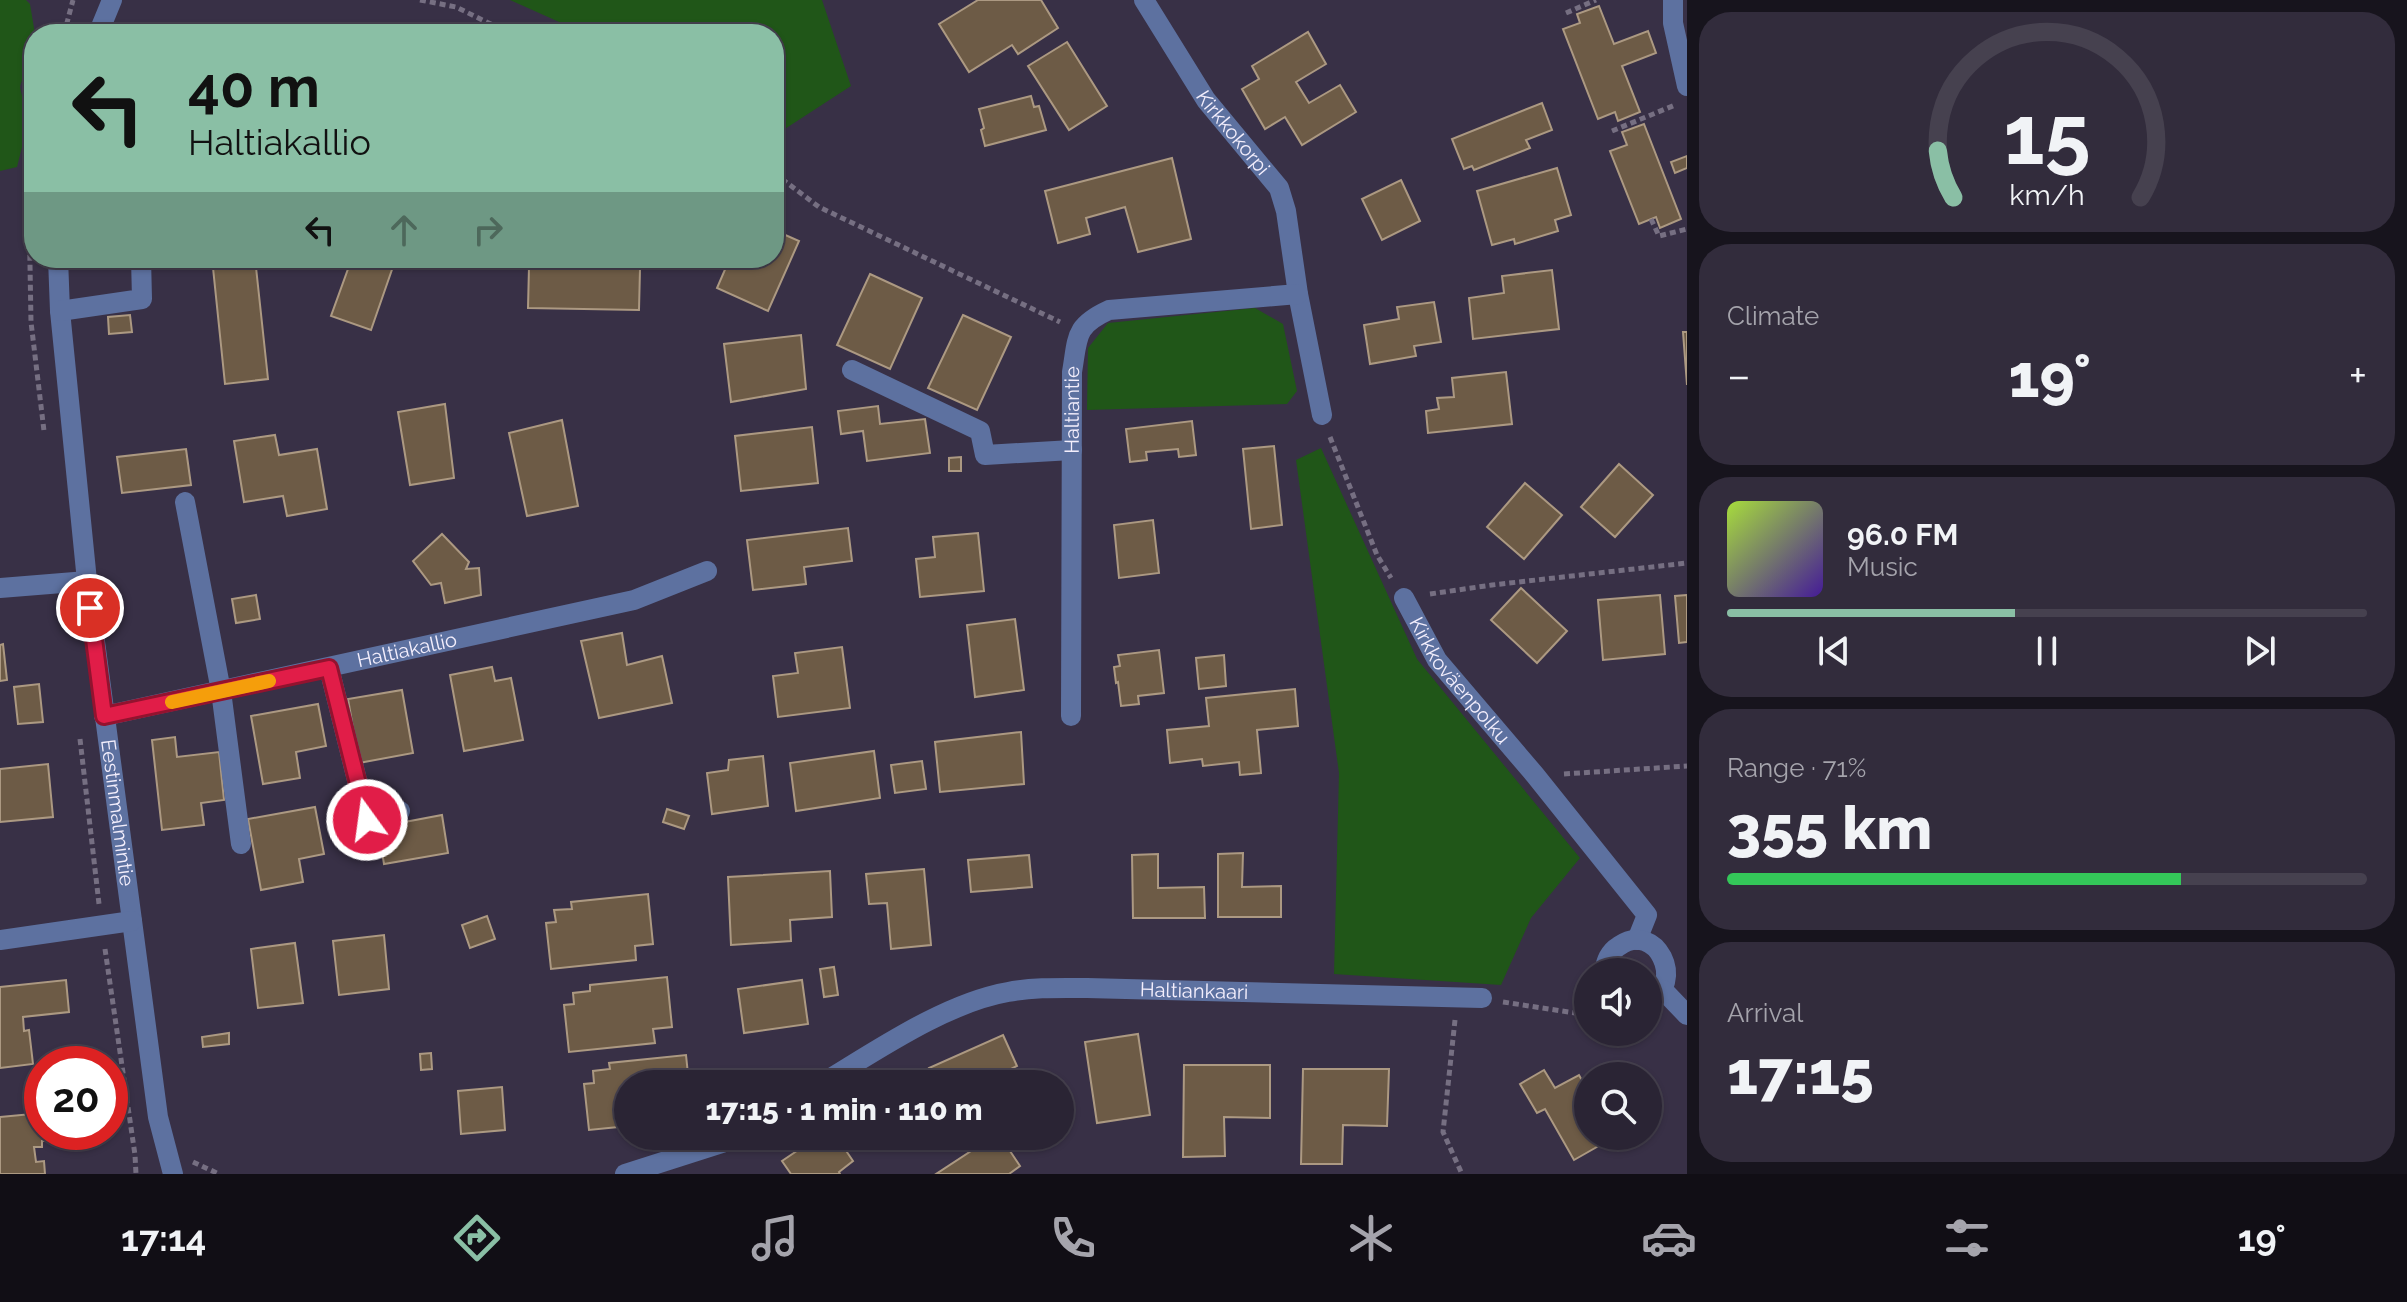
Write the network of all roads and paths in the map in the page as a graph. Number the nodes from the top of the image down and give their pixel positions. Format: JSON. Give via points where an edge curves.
{"nodes":[{"id":1,"x":73,"y":0,"type":"edge"},
{"id":2,"x":420,"y":0,"type":"edge"},
{"id":3,"x":1144,"y":0,"type":"edge"},
{"id":4,"x":1596,"y":0,"type":"edge"},
{"id":5,"x":1673,"y":0,"type":"edge"},
{"id":6,"x":113,"y":3,"type":"edge"},
{"id":7,"x":1566,"y":13,"type":"dead end"},
{"id":8,"x":67,"y":24,"type":"edge"},
{"id":9,"x":103,"y":24,"type":"edge"},
{"id":10,"x":491,"y":24,"type":"edge"},
{"id":11,"x":1687,"y":86,"type":"edge"},
{"id":12,"x":1687,"y":100,"type":"edge"},
{"id":13,"x":1612,"y":131,"type":"dead end"},
{"id":14,"x":784,"y":181,"type":"edge"},
{"id":15,"x":1651,"y":219,"type":"dead end"},
{"id":16,"x":1687,"y":229,"type":"edge"},
{"id":17,"x":58,"y":268,"type":"edge"},
{"id":18,"x":141,"y":268,"type":"edge"},
{"id":19,"x":1298,"y":294,"type":"junction"},
{"id":20,"x":60,"y":311,"type":"junction"},
{"id":21,"x":1079,"y":331,"type":"junction"},
{"id":22,"x":852,"y":370,"type":"dead end"},
{"id":23,"x":1322,"y":415,"type":"joint"},
{"id":24,"x":1072,"y":450,"type":"junction"},
{"id":25,"x":185,"y":502,"type":"dead end"},
{"id":26,"x":1687,"y":563,"type":"edge"},
{"id":27,"x":707,"y":571,"type":"dead end"},
{"id":28,"x":87,"y":581,"type":"junction"},
{"id":29,"x":0,"y":588,"type":"edge"},
{"id":30,"x":1404,"y":598,"type":"junction"},
{"id":31,"x":329,"y":668,"type":"junction"},
{"id":32,"x":221,"y":691,"type":"junction"},
{"id":33,"x":104,"y":716,"type":"junction"},
{"id":34,"x":1071,"y":716,"type":"dead end"},
{"id":35,"x":1687,"y":766,"type":"edge"},
{"id":36,"x":1535,"y":775,"type":"junction"},
{"id":37,"x":400,"y":811,"type":"dead end"},
{"id":38,"x":241,"y":844,"type":"dead end"},
{"id":39,"x":132,"y":921,"type":"junction"},
{"id":40,"x":0,"y":940,"type":"edge"},
{"id":41,"x":1637,"y":940,"type":"junction"},
{"id":42,"x":1607,"y":958,"type":"edge"},
{"id":43,"x":1662,"y":986,"type":"edge"},
{"id":44,"x":1458,"y":998,"type":"junction"},
{"id":45,"x":1482,"y":998,"type":"joint"},
{"id":46,"x":1662,"y":1000,"type":"edge"},
{"id":47,"x":1574,"y":1011,"type":"edge"},
{"id":48,"x":1687,"y":1015,"type":"edge"},
{"id":49,"x":845,"y":1070,"type":"edge"},
{"id":50,"x":700,"y":1150,"type":"edge"},
{"id":51,"x":173,"y":1174,"type":"edge"},
{"id":52,"x":625,"y":1174,"type":"edge"},
{"id":53,"x":1462,"y":1174,"type":"edge"}],
"edges":[{"from":1,"to":8,"type":"path"},
{"from":2,"to":10,"type":"path","via":[[456,7]]},
{"from":3,"to":19,"type":"street","name":"Kirkkokorpi","via":[[1206,100],[1279,188]]},
{"from":4,"to":7,"type":"path"},
{"from":5,"to":11,"type":"street"},
{"from":6,"to":9,"type":"street"},
{"from":12,"to":13,"type":"path"},
{"from":14,"to":21,"type":"path","via":[[819,207]]},
{"from":15,"to":16,"type":"path","via":[[1659,236]]},
{"from":17,"to":20,"type":"street","name":"Eestinmalmintie"},
{"from":18,"to":20,"type":"street","via":[[142,299]]},
{"from":19,"to":21,"type":"street","via":[[1109,310],[1090,318]]},
{"from":19,"to":23,"type":"street","name":"Kirkkokorpi"},
{"from":20,"to":28,"type":"street","name":"Eestinmalmintie"},
{"from":21,"to":24,"type":"street","name":"Haltiantie","via":[[1072,372]]},
{"from":22,"to":24,"type":"street","via":[[980,431],[985,455]]},
{"from":23,"to":30,"type":"path","name":"Kirkkoväenpolku","via":[[1377,555]]},
{"from":24,"to":34,"type":"street","name":"Haltiantie"},
{"from":25,"to":32,"type":"street"},
{"from":26,"to":30,"type":"path"},
{"from":27,"to":31,"type":"street","name":"Haltiakallio","via":[[634,600]]},
{"from":28,"to":29,"type":"street"},
{"from":28,"to":33,"type":"street","name":"Eestinmalmintie"},
{"from":30,"to":36,"type":"street","name":"Kirkkoväenpolku","via":[[1437,660]]},
{"from":31,"to":32,"type":"street","name":"Haltiakallio"},
{"from":31,"to":37,"type":"street","via":[[367,820]]},
{"from":32,"to":33,"type":"street","name":"Haltiakallio"},
{"from":32,"to":38,"type":"street"},
{"from":33,"to":39,"type":"street","name":"Eestinmalmintie"},
{"from":35,"to":36,"type":"path"},
{"from":36,"to":41,"type":"street","name":"Kirkkoväenpolku","via":[[1647,915]]},
{"from":39,"to":40,"type":"street"},
{"from":39,"to":51,"type":"street","name":"Eestinmalmintie","via":[[158,1117]]},
{"from":41,"to":42,"type":"street","via":[[1612,950]]},
{"from":41,"to":43,"type":"street","via":[[1661,952],[1668,978]]},
{"from":44,"to":45,"type":"street","name":"Haltiankaari"},
{"from":44,"to":49,"type":"street","name":"Haltiankaari","via":[[1087,988],[1006,992],[935,1018]]},
{"from":44,"to":53,"type":"path","via":[[1443,1132]]},
{"from":45,"to":47,"type":"path"},
{"from":46,"to":48,"type":"street"},
{"from":50,"to":52,"type":"street"}]}
